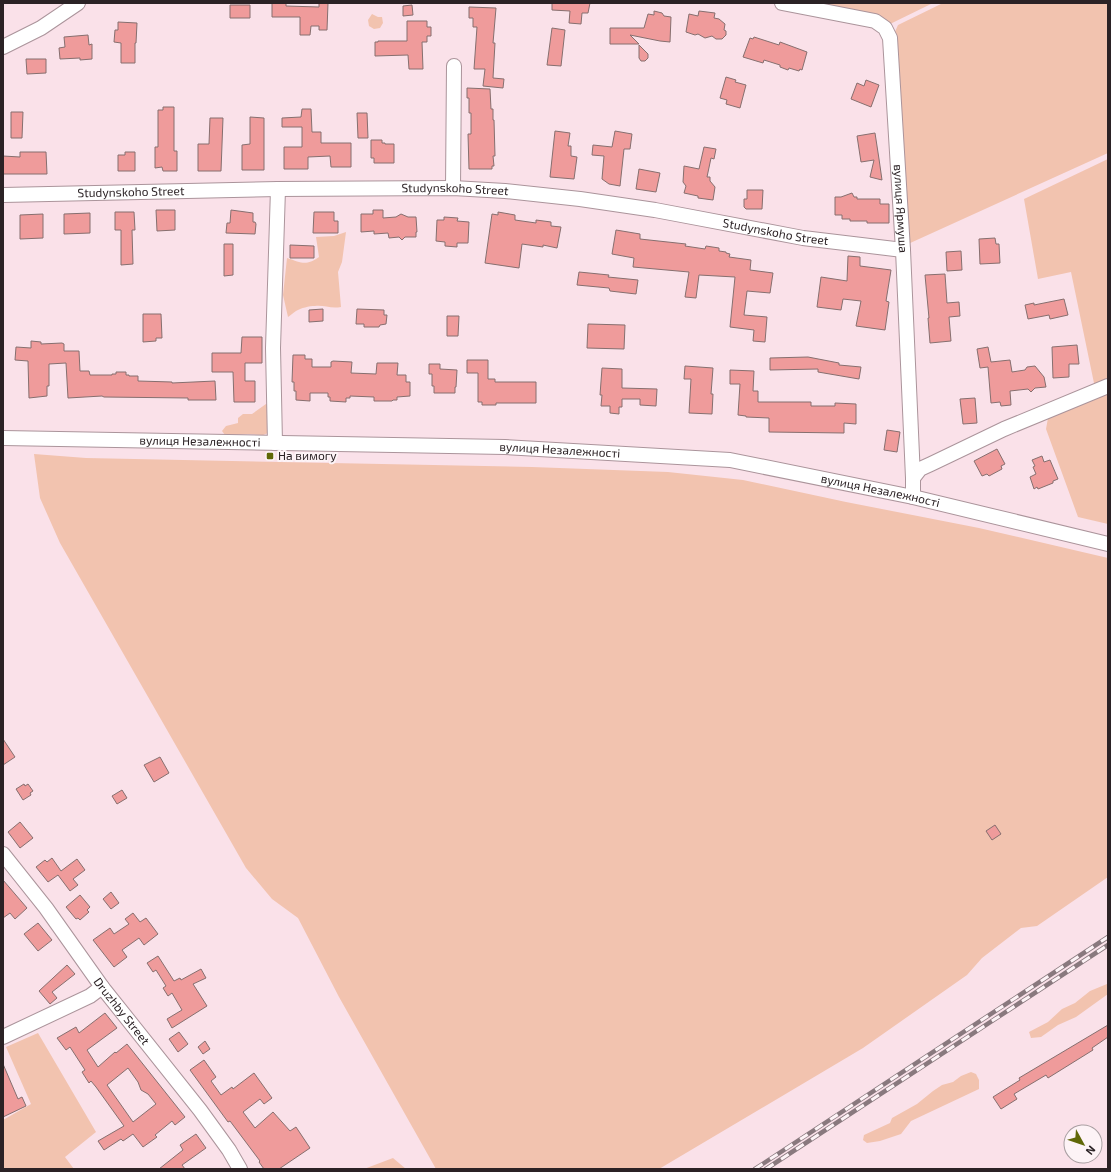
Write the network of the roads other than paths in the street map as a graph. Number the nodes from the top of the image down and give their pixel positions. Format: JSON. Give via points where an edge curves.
{"nodes":[{"id":1,"x":78,"y":3,"type":"edge"},
{"id":2,"x":782,"y":3,"type":"edge"},
{"id":3,"x":3,"y":47,"type":"edge"},
{"id":4,"x":454,"y":66,"type":"dead end"},
{"id":5,"x":453,"y":188,"type":"junction"},
{"id":6,"x":278,"y":189,"type":"junction"},
{"id":7,"x":3,"y":195,"type":"edge"},
{"id":8,"x":903,"y":250,"type":"junction"},
{"id":9,"x":1108,"y":386,"type":"edge"},
{"id":10,"x":3,"y":438,"type":"edge"},
{"id":11,"x":275,"y":443,"type":"junction"},
{"id":12,"x":914,"y":478,"type":"junction"},
{"id":13,"x":913,"y":497,"type":"junction"},
{"id":14,"x":1108,"y":544,"type":"edge"},
{"id":15,"x":3,"y":854,"type":"edge"},
{"id":16,"x":102,"y":987,"type":"junction"},
{"id":17,"x":3,"y":1037,"type":"edge"},
{"id":18,"x":240,"y":1169,"type":"edge"}],
"edges":[{"from":1,"to":3,"type":"street","via":[[41,28]]},
{"from":2,"to":8,"type":"street","name":"вулиця Ярмуша","via":[[875,21],[885,28],[890,38]]},
{"from":4,"to":5,"type":"street"},
{"from":5,"to":6,"type":"street","name":"Studynskoho Street"},
{"from":5,"to":8,"type":"street","name":"Studynskoho Street","via":[[580,199],[655,210],[803,238]]},
{"from":6,"to":7,"type":"street","name":"Studynskoho Street"},
{"from":6,"to":11,"type":"street","via":[[273,348]]},
{"from":8,"to":12,"type":"street","name":"вулиця Ярмуша"},
{"from":9,"to":12,"type":"street","via":[[1004,429],[920,469]]},
{"from":10,"to":11,"type":"street","name":"вулиця Незалежності"},
{"from":11,"to":13,"type":"street","name":"вулиця Незалежності","via":[[505,447],[730,460]]},
{"from":12,"to":13,"type":"street","name":"вулиця Ярмуша"},
{"from":13,"to":14,"type":"street","name":"вулиця Незалежності"},
{"from":15,"to":16,"type":"street","name":"Druzhby Street","via":[[46,908]]},
{"from":16,"to":17,"type":"street","via":[[90,996]]},
{"from":16,"to":18,"type":"street","name":"Druzhby Street","via":[[200,1110]]}]}
